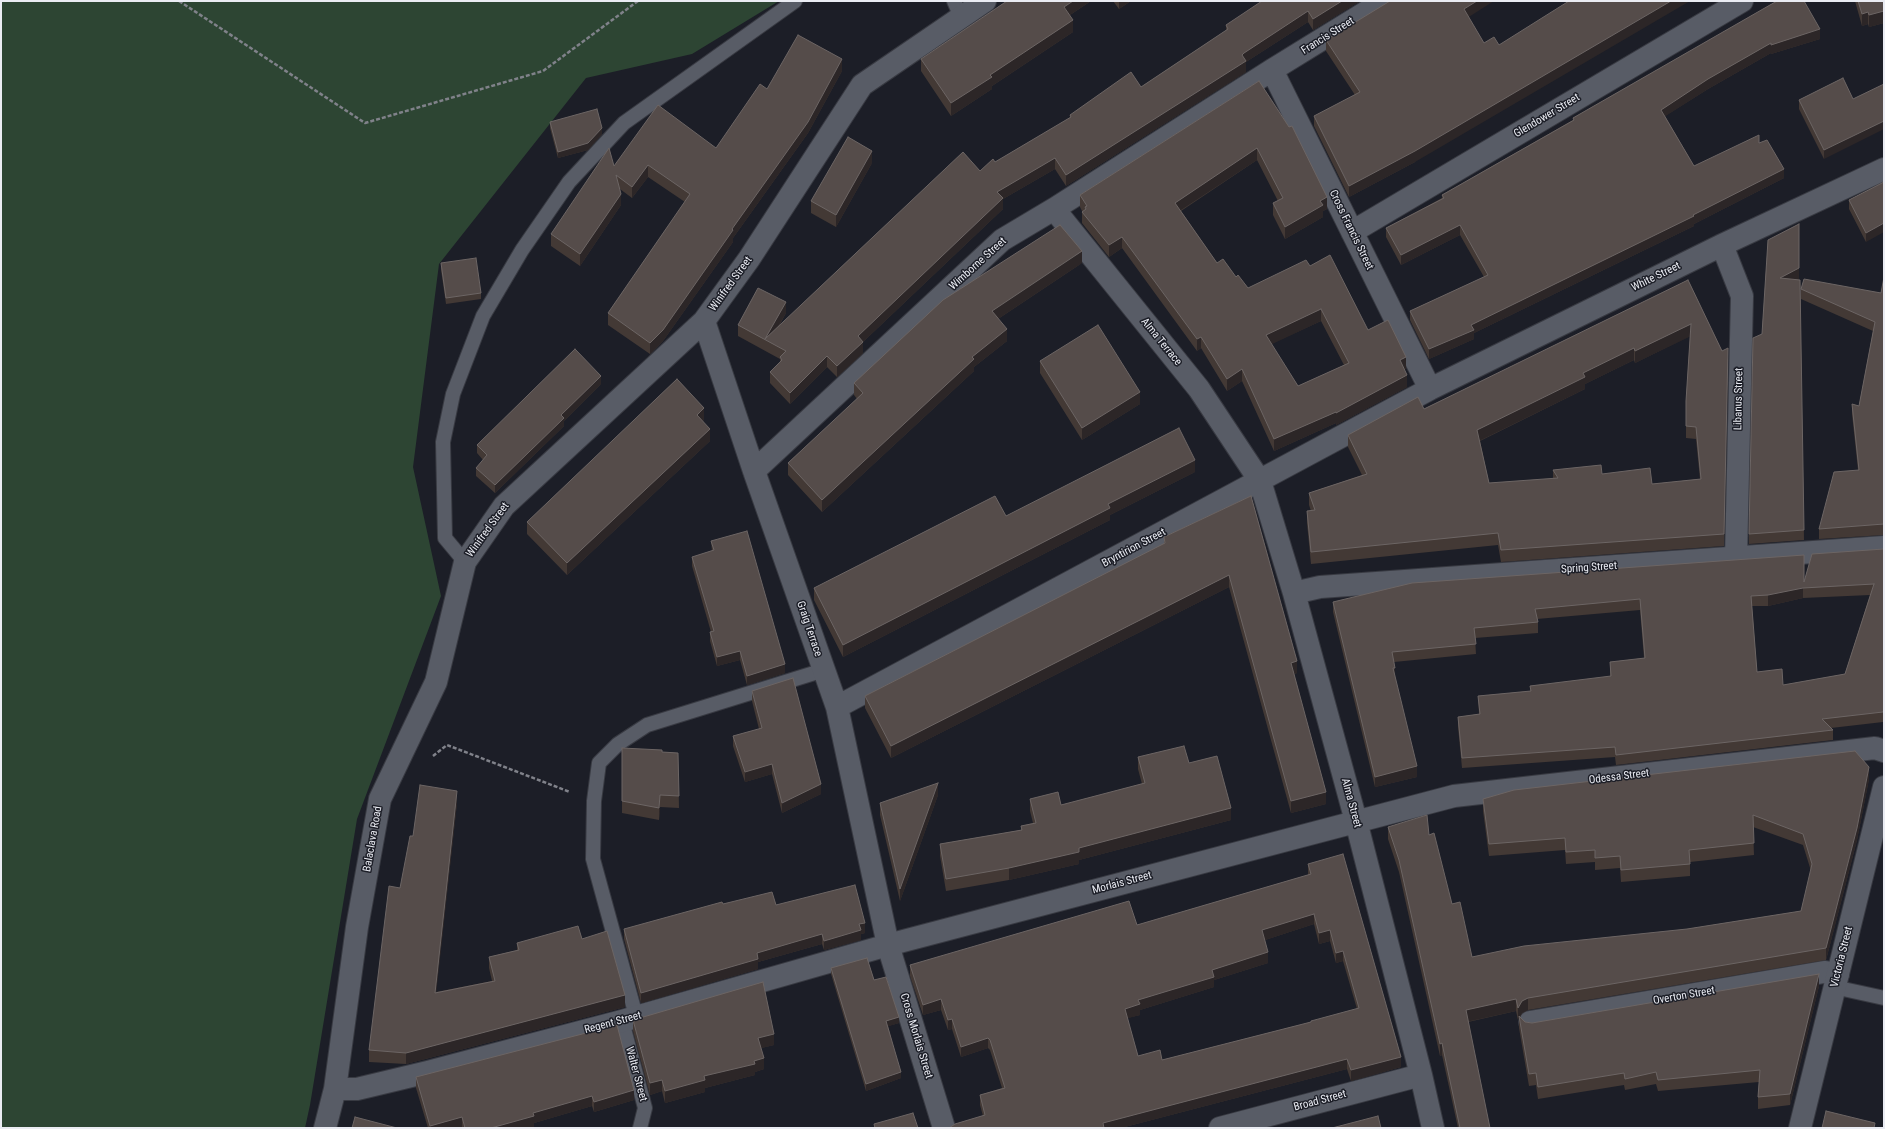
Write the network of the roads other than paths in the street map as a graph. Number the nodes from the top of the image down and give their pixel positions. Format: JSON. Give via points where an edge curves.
{"nodes":[{"id":1,"x":795,"y":1,"type":"edge"},
{"id":2,"x":985,"y":1,"type":"edge"},
{"id":3,"x":1384,"y":1,"type":"edge"},
{"id":4,"x":1742,"y":1,"type":"edge"},
{"id":5,"x":958,"y":9,"type":"edge"},
{"id":6,"x":1272,"y":70,"type":"junction"},
{"id":7,"x":1884,"y":169,"type":"edge"},
{"id":8,"x":1054,"y":209,"type":"junction"},
{"id":9,"x":1352,"y":232,"type":"junction"},
{"id":10,"x":1722,"y":245,"type":"junction"},
{"id":11,"x":704,"y":321,"type":"junction"},
{"id":12,"x":1430,"y":389,"type":"junction"},
{"id":13,"x":754,"y":471,"type":"junction"},
{"id":14,"x":1260,"y":481,"type":"junction"},
{"id":15,"x":1884,"y":547,"type":"edge"},
{"id":16,"x":1736,"y":558,"type":"junction"},
{"id":17,"x":465,"y":562,"type":"junction"},
{"id":18,"x":1294,"y":592,"type":"junction"},
{"id":19,"x":824,"y":670,"type":"junction"},
{"id":20,"x":837,"y":707,"type":"junction"},
{"id":21,"x":1884,"y":751,"type":"edge"},
{"id":22,"x":1884,"y":787,"type":"edge"},
{"id":23,"x":1356,"y":821,"type":"junction"},
{"id":24,"x":888,"y":945,"type":"junction"},
{"id":25,"x":1836,"y":980,"type":"junction"},
{"id":26,"x":1884,"y":998,"type":"edge"},
{"id":27,"x":629,"y":1019,"type":"junction"},
{"id":28,"x":1530,"y":1022,"type":"edge"},
{"id":29,"x":1421,"y":1075,"type":"junction"},
{"id":30,"x":335,"y":1089,"type":"junction"},
{"id":31,"x":324,"y":1128,"type":"edge"},
{"id":32,"x":640,"y":1128,"type":"edge"},
{"id":33,"x":944,"y":1128,"type":"edge"},
{"id":34,"x":1220,"y":1128,"type":"edge"},
{"id":35,"x":1433,"y":1128,"type":"edge"},
{"id":36,"x":1800,"y":1128,"type":"edge"}],
"edges":[{"from":1,"to":17,"type":"lane","via":[[624,123],[569,182],[522,250],[483,316],[453,394],[442,442],[445,538]]},
{"from":2,"to":5,"type":"street","name":"Winifred Street"},
{"from":3,"to":6,"type":"street","name":"Francis Street"},
{"from":4,"to":9,"type":"street","name":"Glendower Street"},
{"from":5,"to":11,"type":"street","name":"Winifred Street","via":[[862,85],[749,259]]},
{"from":6,"to":8,"type":"street","name":"Wimborne Street"},
{"from":6,"to":9,"type":"street","name":"Cross Francis Street"},
{"from":7,"to":10,"type":"street","name":"White Street"},
{"from":8,"to":13,"type":"street","name":"Wimborne Street","via":[[1002,240]]},
{"from":8,"to":14,"type":"street","name":"Alma Terrace","via":[[1199,389]]},
{"from":9,"to":12,"type":"street","name":"Cross Francis Street"},
{"from":10,"to":12,"type":"street","name":"White Street"},
{"from":10,"to":16,"type":"street","name":"Libanus Street","via":[[1742,296]]},
{"from":11,"to":13,"type":"street","name":"Graig Terrace"},
{"from":11,"to":17,"type":"street","name":"Winifred Street","via":[[504,506]]},
{"from":12,"to":14,"type":"street","name":"Bryntirion Street"},
{"from":13,"to":19,"type":"street","name":"Graig Terrace"},
{"from":14,"to":18,"type":"street","name":"Alma Street"},
{"from":14,"to":20,"type":"street","name":"Bryntirion Street"},
{"from":15,"to":16,"type":"street","name":"Spring Street"},
{"from":16,"to":18,"type":"street","name":"Spring Street","via":[[1320,587]]},
{"from":17,"to":30,"type":"street","name":"Balaclava Road","via":[[436,682],[380,799],[357,927]]},
{"from":18,"to":23,"type":"street","name":"Alma Street"},
{"from":19,"to":20,"type":"street","name":"Graig Terrace"},
{"from":19,"to":27,"type":"lane","name":"Walter Street","via":[[647,725],[618,744],[599,763],[594,801],[593,859]]},
{"from":20,"to":24,"type":"street","name":"Graig Terrace"},
{"from":21,"to":23,"type":"street","name":"Odessa Street","via":[[1875,748],[1454,796]]},
{"from":22,"to":25,"type":"street","name":"Victoria Street"},
{"from":23,"to":24,"type":"street","name":"Morlais Street"},
{"from":23,"to":29,"type":"street","name":"Alma Street"},
{"from":24,"to":27,"type":"street","name":"Regent Street"},
{"from":24,"to":33,"type":"street","name":"Cross Morlais Street"},
{"from":25,"to":26,"type":"lane"},
{"from":25,"to":28,"type":"street","name":"Overton Street","via":[[1824,972]]},
{"from":25,"to":36,"type":"street","name":"Victoria Street"},
{"from":27,"to":30,"type":"street","name":"Regent Street","via":[[357,1089]]},
{"from":27,"to":32,"type":"lane","name":"Walter Street","via":[[645,1108]]},
{"from":29,"to":34,"type":"street","name":"Broad Street"},
{"from":29,"to":35,"type":"street","name":"Alma Street"},
{"from":30,"to":31,"type":"street","name":"Balaclava Road"}]}
